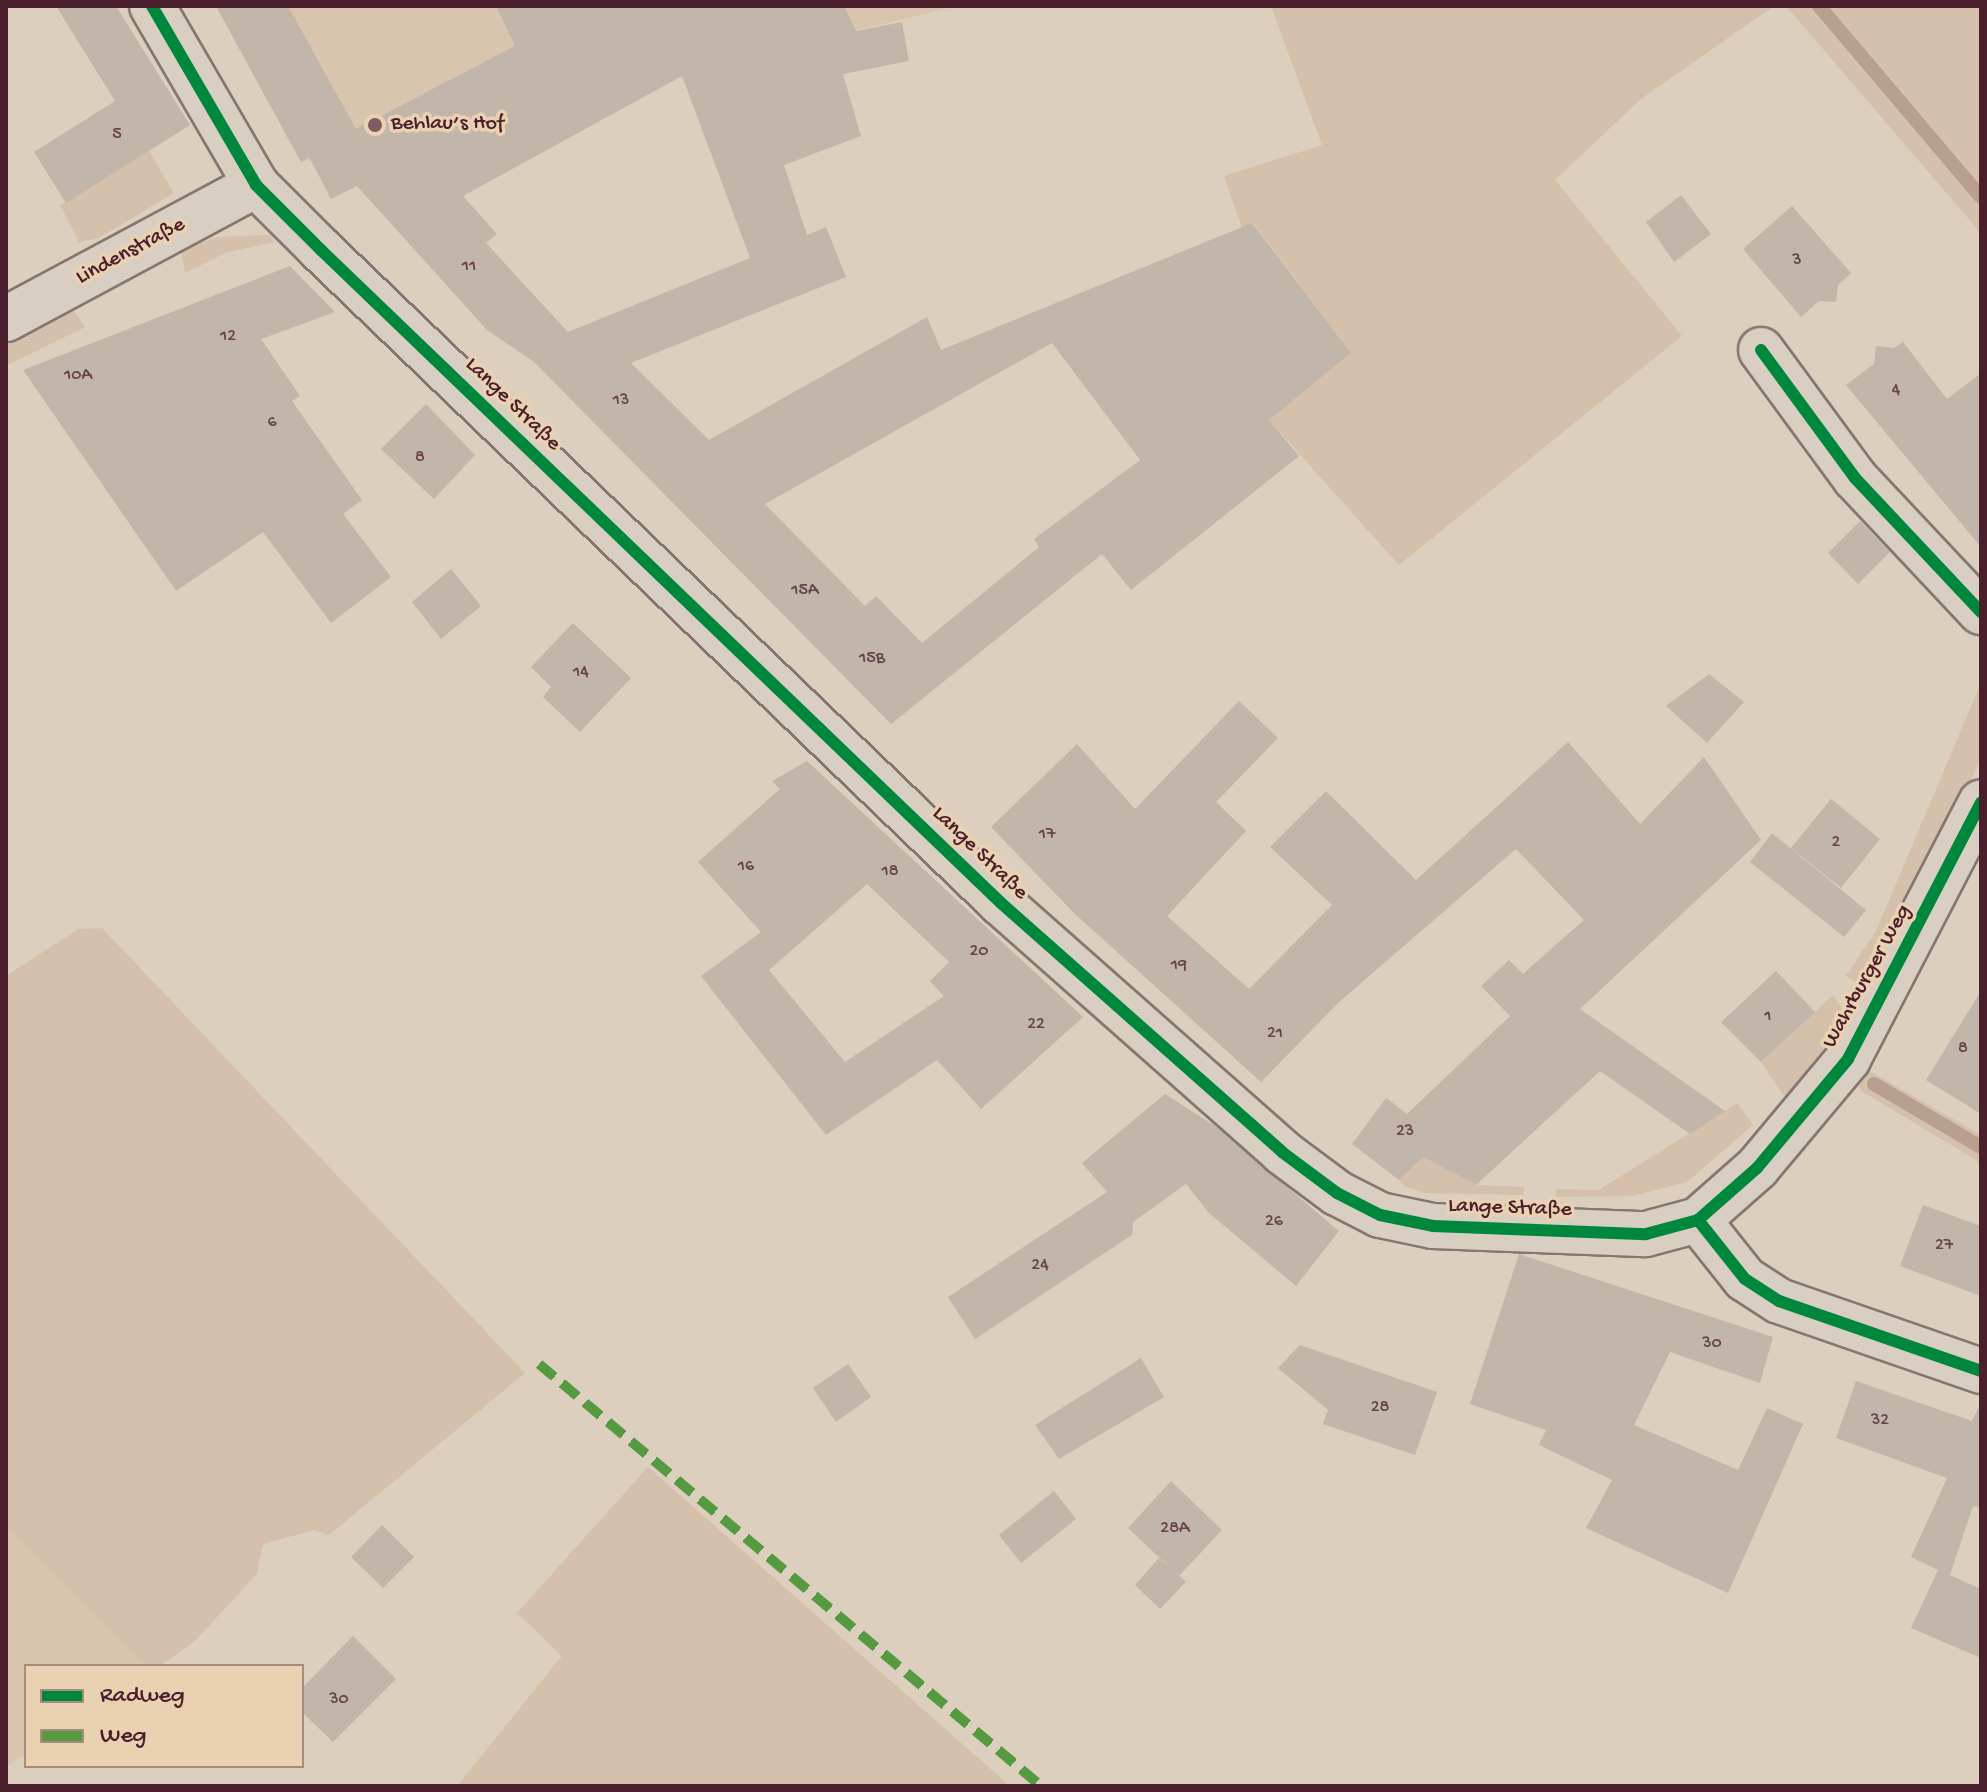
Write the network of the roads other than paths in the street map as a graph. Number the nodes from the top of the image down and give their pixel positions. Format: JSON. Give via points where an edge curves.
{"nodes":[{"id":1,"x":152,"y":6,"type":"edge"},
{"id":2,"x":256,"y":185,"type":"junction"},
{"id":3,"x":6,"y":319,"type":"edge"},
{"id":4,"x":1761,"y":350,"type":"dead end"},
{"id":5,"x":1981,"y":612,"type":"edge"},
{"id":6,"x":1981,"y":802,"type":"edge"},
{"id":7,"x":1698,"y":1220,"type":"junction"},
{"id":8,"x":1981,"y":1371,"type":"edge"}],
"edges":[{"from":1,"to":2,"type":"street","name":"Lange Straße"},
{"from":2,"to":3,"type":"street","name":"Lindenstraße"},
{"from":2,"to":7,"type":"street","name":"Lange Straße","via":[[1001,903],[1282,1152],[1337,1193],[1380,1215],[1433,1226],[1646,1234]]},
{"from":4,"to":5,"type":"street","via":[[1855,478]]},
{"from":6,"to":7,"type":"street","name":"Wahrburger Weg","via":[[1848,1059],[1757,1168]]},
{"from":7,"to":8,"type":"street","via":[[1745,1279],[1779,1301]]}]}
